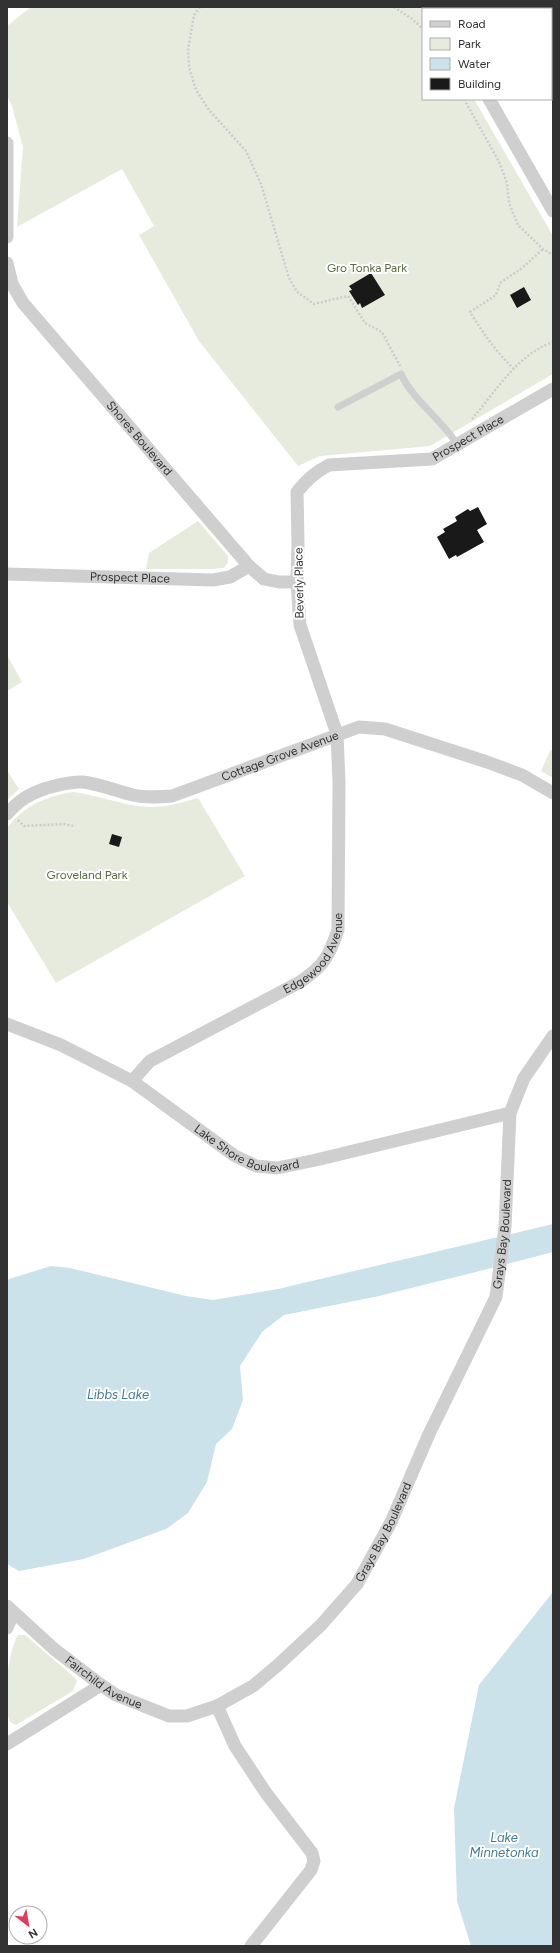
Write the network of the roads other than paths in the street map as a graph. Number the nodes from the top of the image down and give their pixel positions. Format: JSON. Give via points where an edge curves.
{"nodes":[{"id":1,"x":490,"y":100,"type":"edge"},
{"id":2,"x":7,"y":143,"type":"edge"},
{"id":3,"x":553,"y":211,"type":"edge"},
{"id":4,"x":7,"y":237,"type":"edge"},
{"id":5,"x":7,"y":263,"type":"edge"},
{"id":6,"x":553,"y":389,"type":"edge"},
{"id":7,"x":338,"y":407,"type":"dead end"},
{"id":8,"x":458,"y":446,"type":"junction"},
{"id":9,"x":309,"y":478,"type":"joint"},
{"id":10,"x":249,"y":566,"type":"junction"},
{"id":11,"x":7,"y":574,"type":"edge"},
{"id":12,"x":297,"y":582,"type":"junction"},
{"id":13,"x":337,"y":734,"type":"junction"},
{"id":14,"x":553,"y":793,"type":"edge"},
{"id":15,"x":11,"y":815,"type":"edge"},
{"id":16,"x":7,"y":1024,"type":"edge"},
{"id":17,"x":553,"y":1036,"type":"edge"},
{"id":18,"x":132,"y":1081,"type":"junction"},
{"id":19,"x":510,"y":1113,"type":"junction"},
{"id":20,"x":10,"y":1610,"type":"edge"},
{"id":21,"x":7,"y":1628,"type":"edge"},
{"id":22,"x":101,"y":1685,"type":"junction"},
{"id":23,"x":217,"y":1706,"type":"junction"},
{"id":24,"x":7,"y":1744,"type":"edge"},
{"id":25,"x":251,"y":1946,"type":"edge"}],
"edges":[{"from":1,"to":3,"type":"street"},
{"from":2,"to":4,"type":"street"},
{"from":5,"to":10,"type":"street","name":"Shores Boulevard","via":[[12,284],[23,303]]},
{"from":6,"to":8,"type":"street","name":"Prospect Place"},
{"from":7,"to":8,"type":"lane","via":[[401,374],[407,387],[443,424]]},
{"from":8,"to":9,"type":"street","name":"Prospect Place","via":[[432,459],[329,465]]},
{"from":9,"to":12,"type":"street","name":"Beverly Place","via":[[297,492]]},
{"from":10,"to":11,"type":"street","name":"Prospect Place","via":[[230,577],[213,580]]},
{"from":10,"to":12,"type":"street","name":"Shores Boulevard","via":[[264,579]]},
{"from":12,"to":13,"type":"street","name":"Beverly Place","via":[[300,625]]},
{"from":13,"to":14,"type":"street","name":"Cottage Grove Avenue","via":[[359,727],[385,729],[522,775]]},
{"from":13,"to":15,"type":"street","name":"Cottage Grove Avenue","via":[[172,796],[133,795],[99,785],[66,782],[19,800]]},
{"from":13,"to":18,"type":"street","name":"Edgewood Avenue","via":[[338,930],[330,952],[317,971],[150,1061]]},
{"from":16,"to":18,"type":"street","name":"Lake Shore Boulevard","via":[[61,1045]]},
{"from":17,"to":19,"type":"street","name":"Grays Bay Boulevard","via":[[524,1078]]},
{"from":18,"to":19,"type":"street","name":"Lake Shore Boulevard","via":[[235,1156],[256,1166],[277,1168]]},
{"from":19,"to":23,"type":"street","name":"Grays Bay Boulevard","via":[[505,1227],[496,1297],[429,1434],[391,1522],[356,1584],[321,1626],[253,1686]]},
{"from":20,"to":21,"type":"street"},
{"from":20,"to":22,"type":"street","name":"Fairchild Avenue","via":[[54,1649]]},
{"from":22,"to":23,"type":"street","name":"Fairchild Avenue","via":[[116,1695],[169,1716],[187,1716]]},
{"from":22,"to":24,"type":"street"},
{"from":23,"to":25,"type":"street","via":[[235,1746],[266,1793],[310,1849],[314,1861],[311,1870]]}]}
